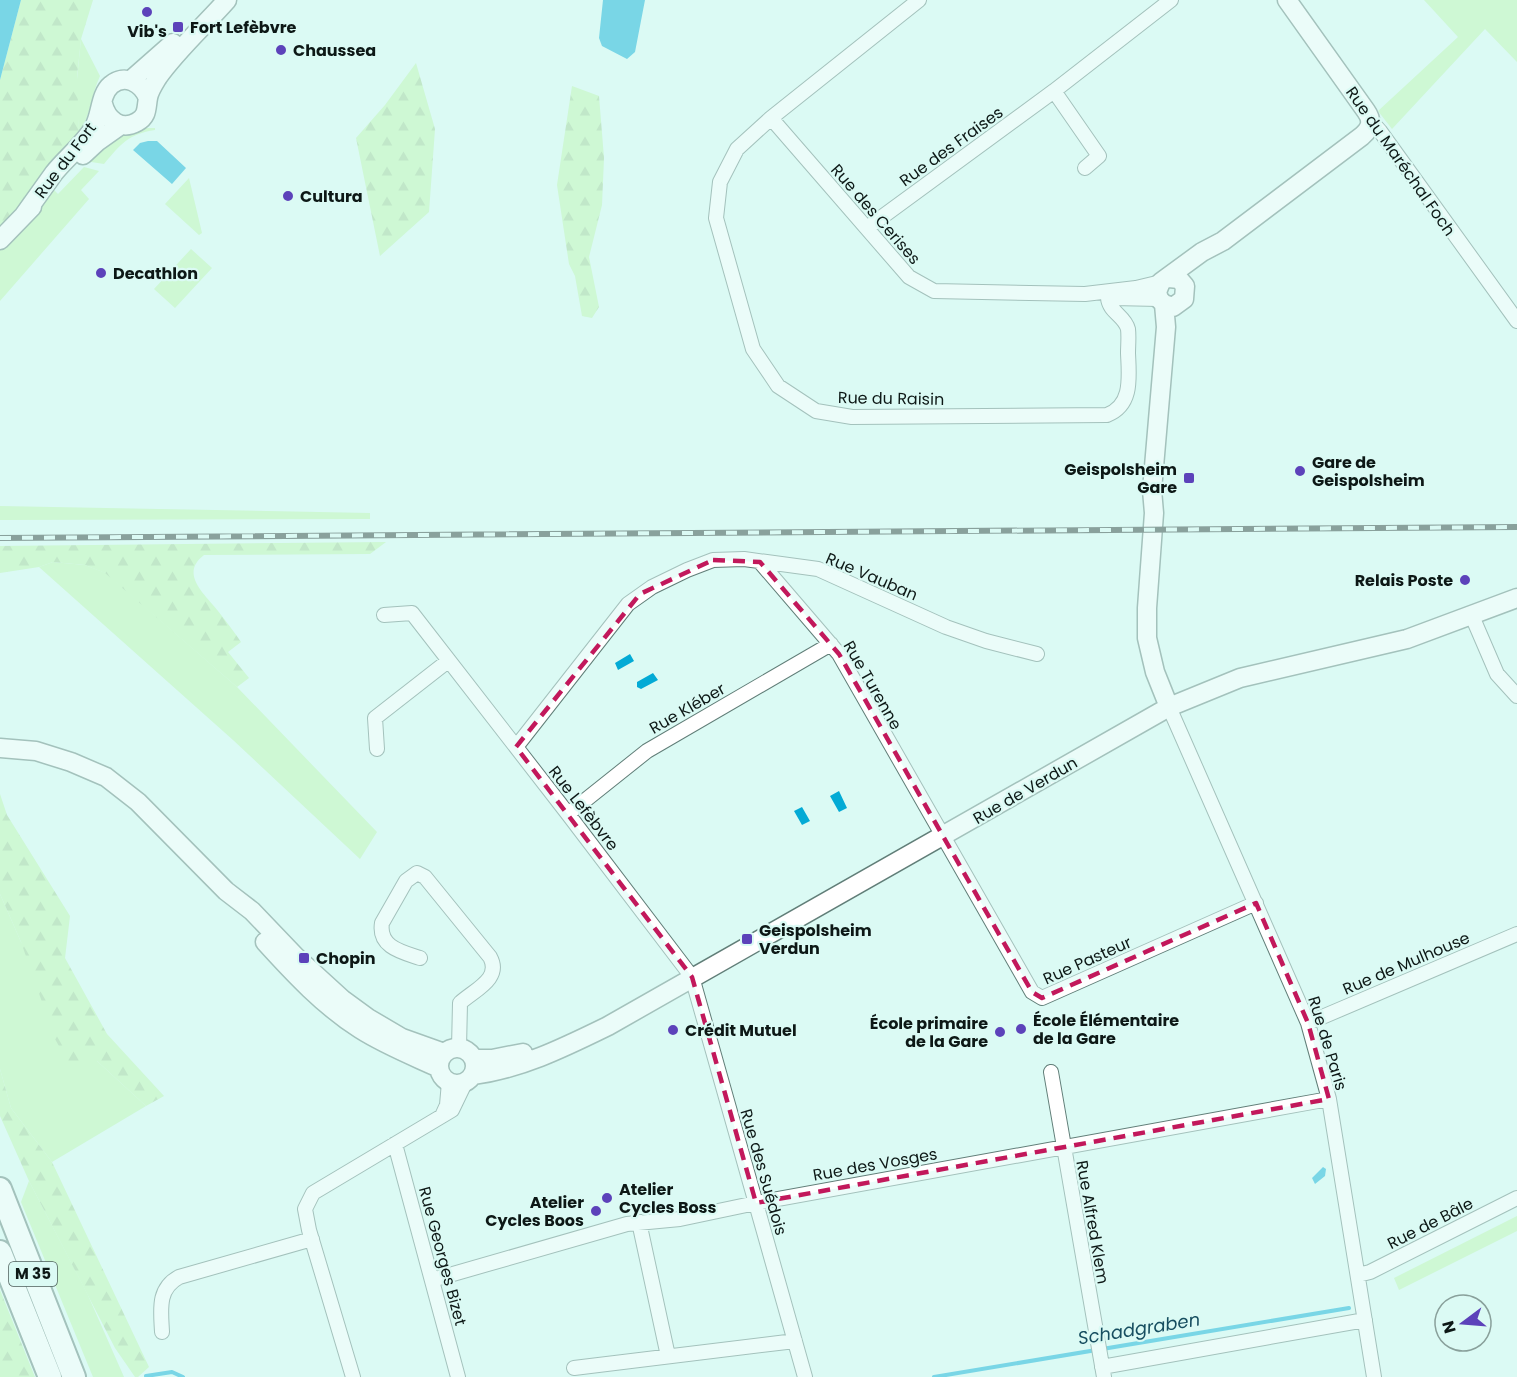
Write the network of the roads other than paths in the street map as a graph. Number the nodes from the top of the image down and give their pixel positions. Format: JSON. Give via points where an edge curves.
{"nodes":[{"id":1,"x":213,"y":0,"type":"edge"},
{"id":2,"x":227,"y":0,"type":"edge"},
{"id":3,"x":920,"y":0,"type":"edge"},
{"id":4,"x":1171,"y":0,"type":"edge"},
{"id":5,"x":1287,"y":0,"type":"edge"},
{"id":6,"x":130,"y":80,"type":"junction"},
{"id":7,"x":1054,"y":91,"type":"junction"},
{"id":8,"x":148,"y":98,"type":"junction"},
{"id":9,"x":103,"y":104,"type":"junction"},
{"id":10,"x":771,"y":118,"type":"junction"},
{"id":11,"x":1371,"y":121,"type":"junction"},
{"id":12,"x":121,"y":125,"type":"junction"},
{"id":13,"x":1085,"y":168,"type":"dead end"},
{"id":14,"x":24,"y":215,"type":"junction"},
{"id":15,"x":867,"y":228,"type":"junction"},
{"id":16,"x":0,"y":240,"type":"edge"},
{"id":17,"x":1169,"y":292,"type":"junction"},
{"id":18,"x":1085,"y":294,"type":"junction"},
{"id":19,"x":1108,"y":298,"type":"junction"},
{"id":20,"x":1517,"y":321,"type":"edge"},
{"id":21,"x":760,"y":562,"type":"junction"},
{"id":22,"x":1517,"y":598,"type":"edge"},
{"id":23,"x":384,"y":615,"type":"dead end"},
{"id":24,"x":1472,"y":616,"type":"junction"},
{"id":25,"x":831,"y":644,"type":"junction"},
{"id":26,"x":1037,"y":654,"type":"dead end"},
{"id":27,"x":448,"y":661,"type":"junction"},
{"id":28,"x":1517,"y":696,"type":"edge"},
{"id":29,"x":1169,"y":707,"type":"junction"},
{"id":30,"x":516,"y":747,"type":"junction"},
{"id":31,"x":0,"y":748,"type":"edge"},
{"id":32,"x":377,"y":749,"type":"dead end"},
{"id":33,"x":568,"y":814,"type":"junction"},
{"id":34,"x":941,"y":836,"type":"junction"},
{"id":35,"x":1256,"y":903,"type":"junction"},
{"id":36,"x":1517,"y":934,"type":"edge"},
{"id":37,"x":420,"y":958,"type":"dead end"},
{"id":38,"x":692,"y":976,"type":"junction"},
{"id":39,"x":1308,"y":1023,"type":"junction"},
{"id":40,"x":457,"y":1067,"type":"junction"},
{"id":41,"x":1051,"y":1072,"type":"dead end"},
{"id":42,"x":1329,"y":1099,"type":"junction"},
{"id":43,"x":395,"y":1144,"type":"junction"},
{"id":44,"x":1064,"y":1146,"type":"junction"},
{"id":45,"x":0,"y":1189,"type":"edge"},
{"id":46,"x":1517,"y":1198,"type":"edge"},
{"id":47,"x":756,"y":1203,"type":"junction"},
{"id":48,"x":639,"y":1222,"type":"junction"},
{"id":49,"x":312,"y":1239,"type":"junction"},
{"id":50,"x":0,"y":1252,"type":"edge"},
{"id":51,"x":1358,"y":1275,"type":"junction"},
{"id":52,"x":432,"y":1280,"type":"junction"},
{"id":53,"x":1365,"y":1320,"type":"junction"},
{"id":54,"x":162,"y":1332,"type":"dead end"},
{"id":55,"x":795,"y":1341,"type":"junction"},
{"id":56,"x":668,"y":1356,"type":"junction"},
{"id":57,"x":574,"y":1368,"type":"dead end"},
{"id":58,"x":1103,"y":1372,"type":"edge"},
{"id":59,"x":50,"y":1377,"type":"edge"},
{"id":60,"x":74,"y":1377,"type":"edge"},
{"id":61,"x":353,"y":1377,"type":"edge"},
{"id":62,"x":458,"y":1377,"type":"edge"},
{"id":63,"x":805,"y":1377,"type":"edge"},
{"id":64,"x":1374,"y":1377,"type":"edge"}],
"edges":[{"from":1,"to":6,"type":"main road","name":"Rue du Fort","via":[[159,57]]},
{"from":2,"to":8,"type":"main road","name":"Rue du Fort","via":[[157,78]]},
{"from":3,"to":10,"type":"street","name":"Rue du Raisin"},
{"from":4,"to":7,"type":"street","name":"Rue des Fraises"},
{"from":5,"to":11,"type":"main road","name":"Rue du Maréchal Foch"},
{"from":6,"to":8,"type":"main road","via":[[142,86]]},
{"from":6,"to":9,"type":"main road","name":"Rue du Fort","via":[[112,84]]},
{"from":7,"to":13,"type":"street","via":[[1099,156]]},
{"from":7,"to":15,"type":"street","name":"Rue des Fraises"},
{"from":8,"to":12,"type":"main road","name":"Rue du Fort","via":[[142,118]]},
{"from":9,"to":12,"type":"main road","name":"Rue du Fort","via":[[109,118]]},
{"from":9,"to":14,"type":"main road","name":"Rue du Fort","via":[[93,128]]},
{"from":10,"to":15,"type":"street","name":"Rue des Cerises"},
{"from":10,"to":19,"type":"street","name":"Rue du Raisin","via":[[737,149],[720,182],[716,218],[753,349],[778,386],[816,411],[852,417],[1107,415],[1124,402],[1129,378],[1128,328]]},
{"from":11,"to":17,"type":"main road","via":[[1362,136],[1202,252]]},
{"from":11,"to":20,"type":"street","name":"Rue du Maréchal Foch"},
{"from":12,"to":14,"type":"main road","name":"Rue du Fort","via":[[82,155]]},
{"from":14,"to":16,"type":"main road","name":"Rue du Fort"},
{"from":15,"to":18,"type":"street","name":"Rue des Cerises","via":[[909,278],[934,291]]},
{"from":17,"to":18,"type":"street","name":"Rue des Cerises","via":[[1136,288]]},
{"from":17,"to":19,"type":"street","name":"Rue des Cerises"},
{"from":17,"to":29,"type":"main road","via":[[1152,490],[1147,608],[1147,638]]},
{"from":18,"to":19,"type":"street","name":"Rue des Cerises"},
{"from":21,"to":25,"type":"street","name":"Rue Turenne"},
{"from":21,"to":26,"type":"street","name":"Rue Vauban","via":[[818,569],[946,627]]},
{"from":21,"to":30,"type":"street","name":"Rue Vauban","via":[[713,560],[640,594],[628,604]]},
{"from":22,"to":24,"type":"main road","name":"Rue de Verdun"},
{"from":23,"to":27,"type":"street","name":"Rue Lefèbvre","via":[[412,613]]},
{"from":24,"to":28,"type":"street","via":[[1497,674]]},
{"from":24,"to":29,"type":"main road","name":"Rue de Verdun","via":[[1387,645],[1240,678]]},
{"from":25,"to":33,"type":"street","name":"Rue Kléber","via":[[647,751]]},
{"from":25,"to":34,"type":"street","name":"Rue Turenne"},
{"from":27,"to":30,"type":"street","name":"Rue Lefèbvre"},
{"from":27,"to":32,"type":"street","via":[[375,718]]},
{"from":29,"to":34,"type":"main road","name":"Rue de Verdun"},
{"from":29,"to":35,"type":"street","name":"Rue de Paris"},
{"from":30,"to":33,"type":"street","name":"Rue Lefèbvre"},
{"from":31,"to":40,"type":"main road","via":[[36,751],[106,777],[138,802],[199,863],[226,891],[246,922],[324,1002],[382,1042]]},
{"from":33,"to":38,"type":"street","name":"Rue Lefèbvre"},
{"from":34,"to":35,"type":"street","name":"Rue Pasteur","via":[[1021,977],[1042,998]]},
{"from":34,"to":38,"type":"main road","name":"Rue de Verdun"},
{"from":35,"to":39,"type":"street","name":"Rue de Paris"},
{"from":36,"to":39,"type":"street","name":"Rue de Mulhouse"},
{"from":37,"to":40,"type":"street","via":[[393,948],[385,941],[381,929],[406,881],[417,873],[425,877],[494,965],[488,980],[460,1003]]},
{"from":38,"to":40,"type":"main road","name":"Rue de Verdun","via":[[608,1026],[533,1060],[494,1072]]},
{"from":38,"to":47,"type":"street","name":"Rue des Suédois"},
{"from":39,"to":42,"type":"street","name":"Rue de Paris"},
{"from":40,"to":43,"type":"street","via":[[442,1116]]},
{"from":41,"to":44,"type":"street","name":"Rue Alfred Klem"},
{"from":42,"to":44,"type":"street","name":"Rue des Vosges"},
{"from":42,"to":51,"type":"street","name":"Rue de Paris"},
{"from":43,"to":49,"type":"street","via":[[313,1193],[305,1209]]},
{"from":43,"to":52,"type":"street","name":"Rue Georges Bizet"},
{"from":44,"to":47,"type":"street","name":"Rue des Vosges"},
{"from":44,"to":58,"type":"street","name":"Rue Alfred Klem"},
{"from":45,"to":60,"type":"highway","number":"M 35"},
{"from":46,"to":51,"type":"street","name":"Rue de Bâle"},
{"from":47,"to":48,"type":"street","name":"Rue des Vosges","via":[[680,1219]]},
{"from":47,"to":55,"type":"street","name":"Rue des Suédois"},
{"from":48,"to":52,"type":"street","name":"Rue des Vosges"},
{"from":48,"to":56,"type":"street"},
{"from":49,"to":54,"type":"street","via":[[171,1281],[161,1303]]},
{"from":49,"to":61,"type":"street"},
{"from":50,"to":59,"type":"highway","number":"M 35"},
{"from":51,"to":53,"type":"street","name":"Rue de Paris"},
{"from":52,"to":62,"type":"street","name":"Rue Georges Bizet"},
{"from":53,"to":58,"type":"street"},
{"from":53,"to":64,"type":"street","name":"Rue de Paris"},
{"from":55,"to":56,"type":"street"},
{"from":55,"to":63,"type":"street","name":"Rue des Suédois"},
{"from":56,"to":57,"type":"street"}]}
